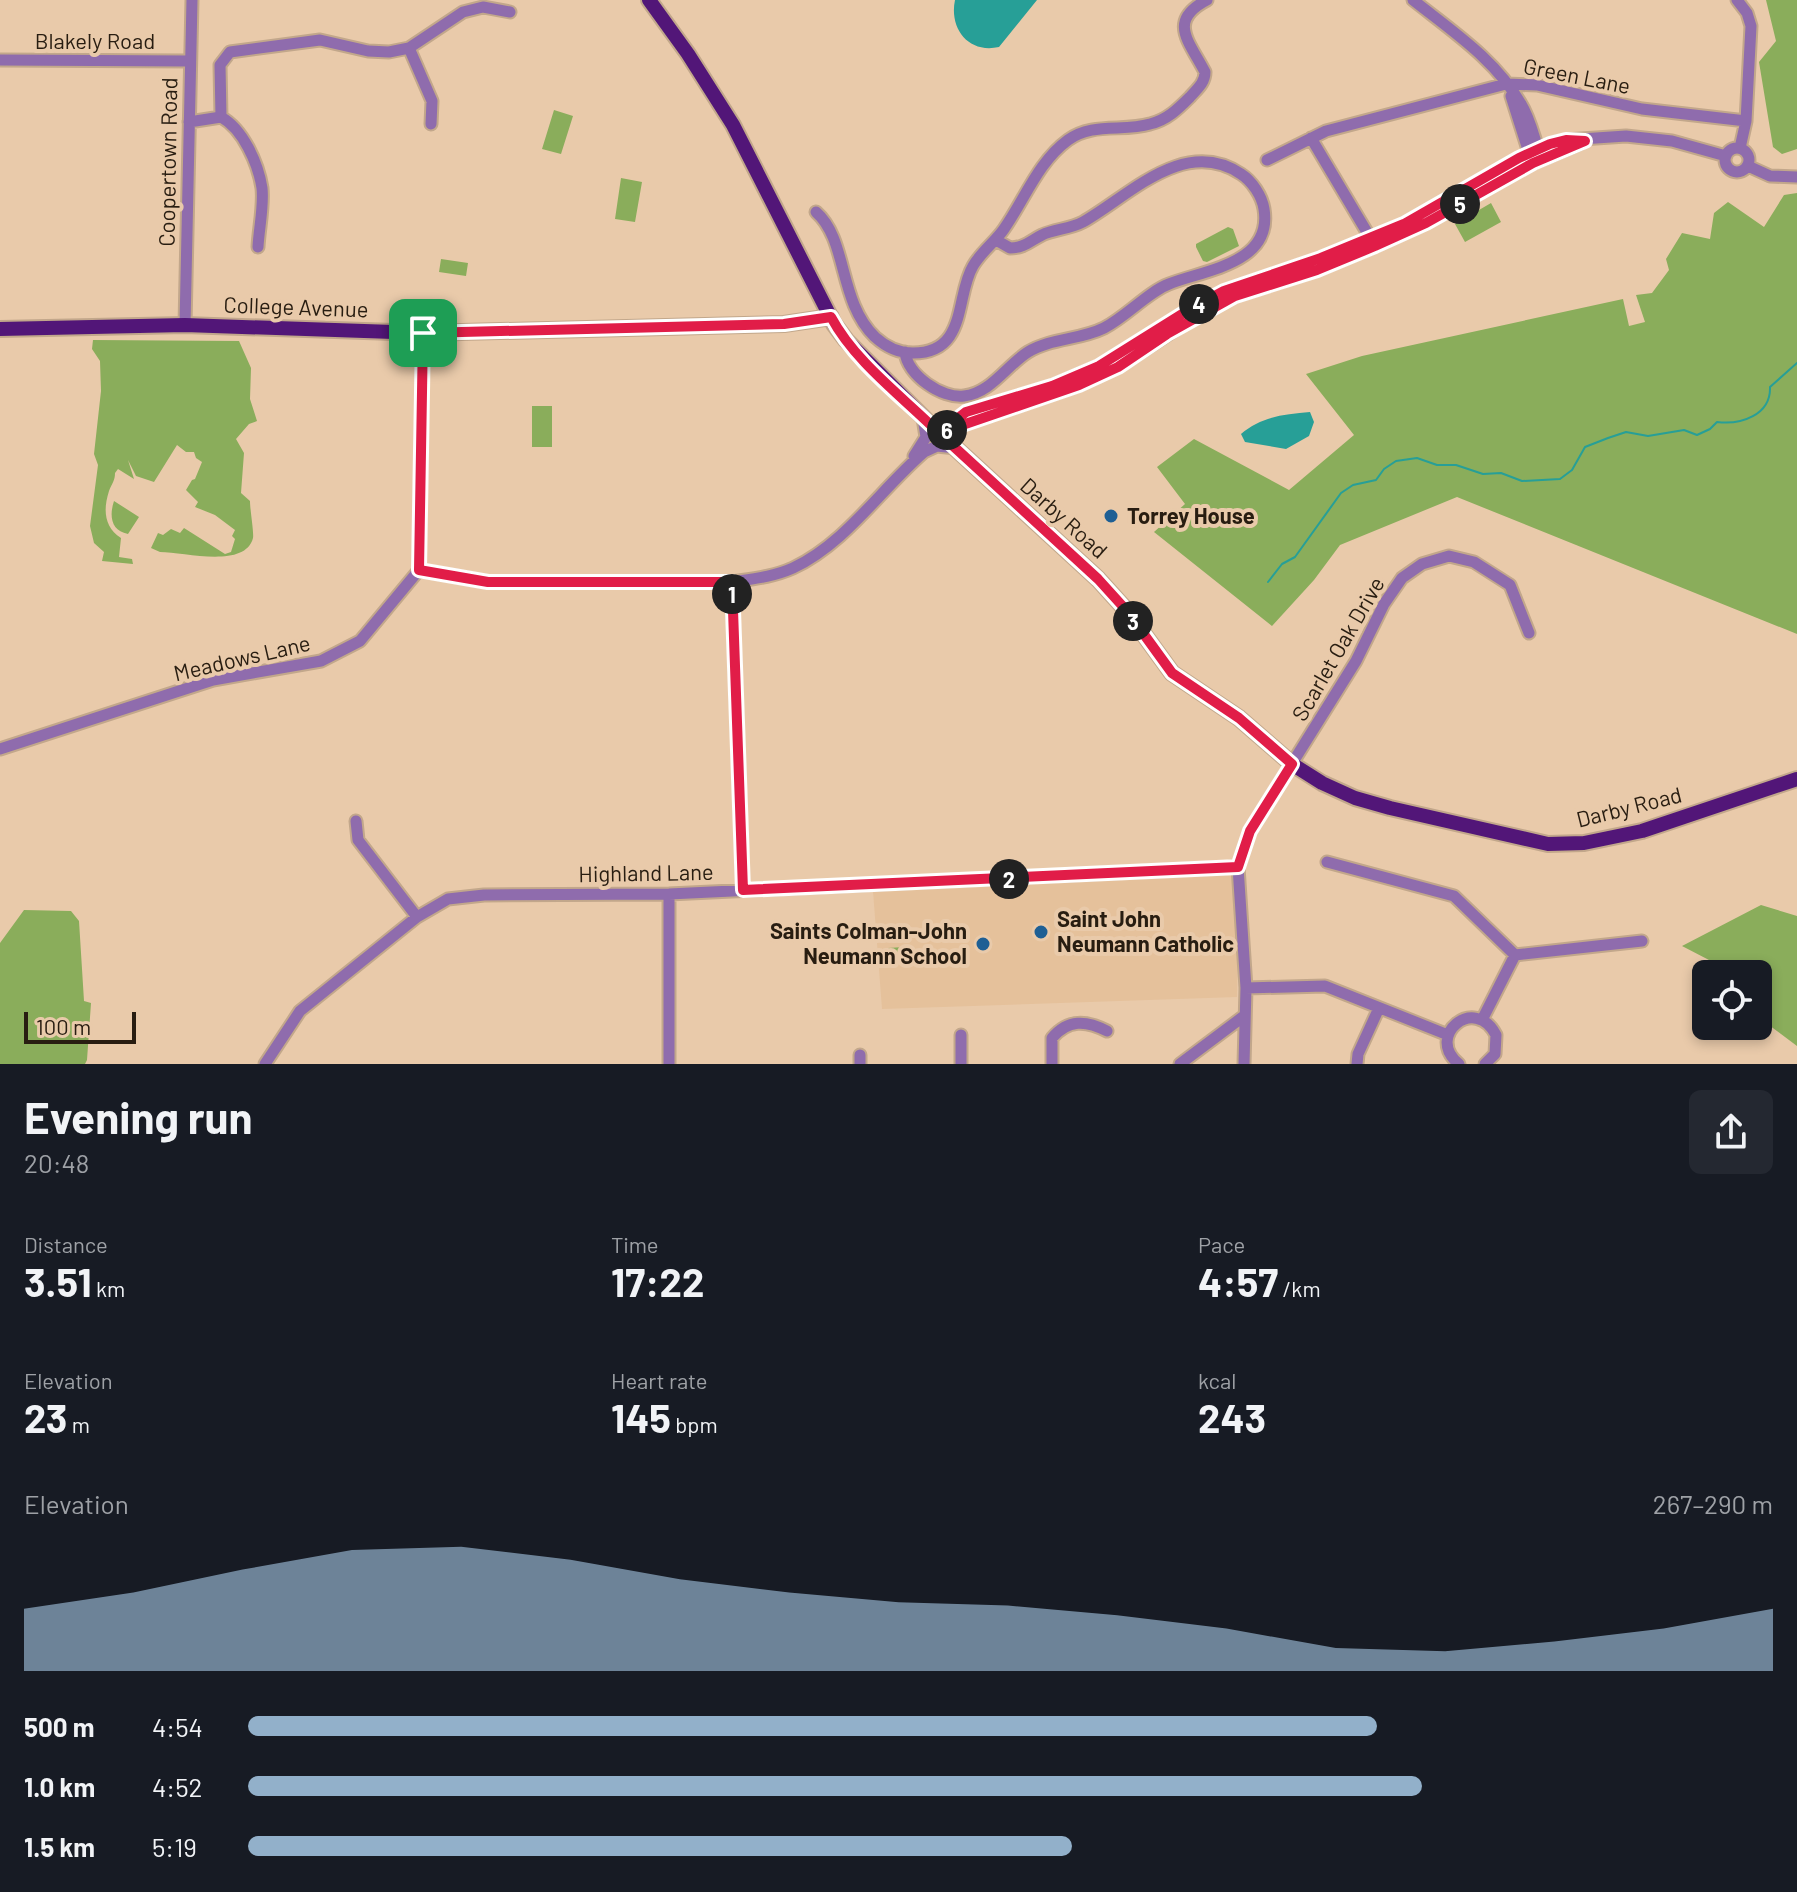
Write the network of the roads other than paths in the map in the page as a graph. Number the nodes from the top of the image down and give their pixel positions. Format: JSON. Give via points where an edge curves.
{"nodes":[{"id":1,"x":192,"y":0,"type":"edge"},
{"id":2,"x":649,"y":0,"type":"edge"},
{"id":3,"x":1207,"y":0,"type":"edge"},
{"id":4,"x":1413,"y":0,"type":"edge"},
{"id":5,"x":1737,"y":0,"type":"edge"},
{"id":6,"x":510,"y":12,"type":"dead end"},
{"id":7,"x":409,"y":48,"type":"junction"},
{"id":8,"x":0,"y":60,"type":"edge"},
{"id":9,"x":189,"y":61,"type":"junction"},
{"id":10,"x":1506,"y":84,"type":"junction"},
{"id":11,"x":221,"y":117,"type":"junction"},
{"id":12,"x":1746,"y":121,"type":"junction"},
{"id":13,"x":189,"y":122,"type":"junction"},
{"id":14,"x":431,"y":124,"type":"dead end"},
{"id":15,"x":1311,"y":138,"type":"junction"},
{"id":16,"x":1740,"y":148,"type":"junction"},
{"id":17,"x":1726,"y":156,"type":"junction"},
{"id":18,"x":1535,"y":157,"type":"junction"},
{"id":19,"x":1267,"y":160,"type":"dead end"},
{"id":20,"x":1748,"y":166,"type":"junction"},
{"id":21,"x":1797,"y":177,"type":"edge"},
{"id":22,"x":816,"y":212,"type":"dead end"},
{"id":23,"x":996,"y":240,"type":"junction"},
{"id":24,"x":1372,"y":242,"type":"junction"},
{"id":25,"x":258,"y":247,"type":"dead end"},
{"id":26,"x":831,"y":317,"type":"junction"},
{"id":27,"x":185,"y":325,"type":"junction"},
{"id":28,"x":0,"y":329,"type":"edge"},
{"id":29,"x":423,"y":333,"type":"junction"},
{"id":30,"x":905,"y":352,"type":"junction"},
{"id":31,"x":922,"y":416,"type":"junction"},
{"id":32,"x":939,"y":433,"type":"junction"},
{"id":33,"x":957,"y":449,"type":"junction"},
{"id":34,"x":904,"y":470,"type":"junction"},
{"id":35,"x":419,"y":570,"type":"junction"},
{"id":36,"x":732,"y":582,"type":"junction"},
{"id":37,"x":1529,"y":633,"type":"dead end"},
{"id":38,"x":0,"y":749,"type":"edge"},
{"id":39,"x":1292,"y":764,"type":"junction"},
{"id":40,"x":1797,"y":779,"type":"edge"},
{"id":41,"x":356,"y":821,"type":"dead end"},
{"id":42,"x":1327,"y":862,"type":"dead end"},
{"id":43,"x":1238,"y":867,"type":"junction"},
{"id":44,"x":743,"y":890,"type":"junction"},
{"id":45,"x":669,"y":894,"type":"junction"},
{"id":46,"x":417,"y":917,"type":"junction"},
{"id":47,"x":1642,"y":941,"type":"dead end"},
{"id":48,"x":1515,"y":955,"type":"junction"},
{"id":49,"x":1246,"y":988,"type":"junction"},
{"id":50,"x":1379,"y":1008,"type":"junction"},
{"id":51,"x":1244,"y":1016,"type":"junction"},
{"id":52,"x":1482,"y":1020,"type":"junction"},
{"id":53,"x":1107,"y":1031,"type":"dead end"},
{"id":54,"x":961,"y":1035,"type":"dead end"},
{"id":55,"x":1448,"y":1035,"type":"junction"},
{"id":56,"x":265,"y":1064,"type":"edge"},
{"id":57,"x":669,"y":1064,"type":"edge"},
{"id":58,"x":961,"y":1064,"type":"edge"},
{"id":59,"x":1052,"y":1064,"type":"edge"},
{"id":60,"x":1180,"y":1064,"type":"edge"},
{"id":61,"x":1244,"y":1064,"type":"edge"},
{"id":62,"x":1357,"y":1064,"type":"edge"},
{"id":63,"x":1459,"y":1064,"type":"edge"},
{"id":64,"x":1485,"y":1064,"type":"edge"}],
"edges":[{"from":1,"to":9,"type":"street","name":"Coopertown Road"},
{"from":2,"to":26,"type":"main road","name":"Darby Road","via":[[733,125]]},
{"from":3,"to":23,"type":"street","via":[[1192,8],[1183,23],[1205,72],[1200,86],[1160,121],[1087,131],[1066,141]]},
{"from":4,"to":10,"type":"street","via":[[1479,52]]},
{"from":5,"to":12,"type":"street","via":[[1751,26]]},
{"from":6,"to":7,"type":"street","via":[[483,7],[463,12]]},
{"from":7,"to":11,"type":"street","via":[[368,51],[320,40],[230,52],[220,65]]},
{"from":7,"to":14,"type":"street","via":[[432,101]]},
{"from":8,"to":9,"type":"street","name":"Blakely Road"},
{"from":9,"to":13,"type":"street","name":"Coopertown Road"},
{"from":10,"to":12,"type":"street","name":"Green Lane"},
{"from":10,"to":15,"type":"street","name":"Green Lane"},
{"from":10,"to":18,"type":"street"},
{"from":11,"to":13,"type":"street"},
{"from":11,"to":25,"type":"street","via":[[243,138],[262,189]]},
{"from":12,"to":16,"type":"street"},
{"from":13,"to":27,"type":"street","name":"Coopertown Road"},
{"from":15,"to":19,"type":"street","name":"Green Lane"},
{"from":15,"to":24,"type":"street"},
{"from":16,"to":17,"type":"street"},
{"from":16,"to":20,"type":"street","via":[[1748,154]]},
{"from":17,"to":18,"type":"street","via":[[1626,136],[1566,140]]},
{"from":17,"to":20,"type":"street","via":[[1733,172]]},
{"from":18,"to":24,"type":"street"},
{"from":20,"to":21,"type":"street","via":[[1770,176]]},
{"from":22,"to":30,"type":"street","via":[[830,233],[860,319],[883,343]]},
{"from":23,"to":30,"type":"street","via":[[970,272],[952,333],[931,349]]},
{"from":23,"to":30,"type":"street","via":[[1010,248],[1025,246],[1042,235],[1079,225],[1153,175],[1197,163],[1226,167],[1246,177],[1264,214],[1255,244],[1233,263],[1161,287],[1099,330],[1027,352],[974,393],[951,396],[937,389],[909,366]]},
{"from":24,"to":32,"type":"street","via":[[1310,267],[1242,283],[1206,300],[1113,364],[1037,396],[961,414]]},
{"from":26,"to":29,"type":"main road","name":"College Avenue","via":[[784,324]]},
{"from":26,"to":31,"type":"main road","name":"Darby Road","via":[[846,340]]},
{"from":27,"to":28,"type":"main road","name":"College Avenue"},
{"from":27,"to":29,"type":"main road","name":"College Avenue"},
{"from":29,"to":35,"type":"street"},
{"from":31,"to":32,"type":"main road","name":"Darby Road"},
{"from":31,"to":34,"type":"street","via":[[926,437]]},
{"from":32,"to":33,"type":"main road","name":"Darby Road"},
{"from":33,"to":34,"type":"street","via":[[937,446]]},
{"from":33,"to":39,"type":"main road","name":"Darby Road","via":[[1098,579],[1172,673],[1239,718]]},
{"from":34,"to":36,"type":"street","via":[[822,551],[790,569]]},
{"from":35,"to":36,"type":"street","via":[[488,582]]},
{"from":35,"to":38,"type":"street","name":"Meadows Lane","via":[[360,641],[321,661],[213,680]]},
{"from":36,"to":44,"type":"street"},
{"from":37,"to":39,"type":"street","name":"Scarlet Oak Drive","via":[[1510,585],[1496,574],[1449,556],[1422,564],[1402,578],[1384,604],[1356,661]]},
{"from":39,"to":40,"type":"main road","name":"Darby Road","via":[[1363,800],[1548,844],[1642,831]]},
{"from":39,"to":43,"type":"street","name":"Scarlet Oak Drive","via":[[1250,831]]},
{"from":41,"to":46,"type":"street","via":[[358,840]]},
{"from":42,"to":48,"type":"street","via":[[1454,896]]},
{"from":43,"to":44,"type":"street","name":"Highland Lane"},
{"from":43,"to":49,"type":"street"},
{"from":44,"to":45,"type":"street","name":"Highland Lane"},
{"from":45,"to":46,"type":"street","name":"Highland Lane","via":[[484,895],[448,899]]},
{"from":45,"to":57,"type":"street"},
{"from":46,"to":56,"type":"street","name":"Highland Lane","via":[[300,1011]]},
{"from":47,"to":48,"type":"street"},
{"from":48,"to":52,"type":"street"},
{"from":49,"to":50,"type":"street","via":[[1325,986]]},
{"from":49,"to":51,"type":"street"},
{"from":50,"to":55,"type":"street"},
{"from":50,"to":62,"type":"street"},
{"from":51,"to":60,"type":"street"},
{"from":51,"to":61,"type":"street"},
{"from":52,"to":55,"type":"street","via":[[1462,1020]]},
{"from":52,"to":64,"type":"street","via":[[1494,1030],[1497,1043]]},
{"from":53,"to":59,"type":"street","via":[[1074,1022],[1059,1029],[1052,1038]]},
{"from":54,"to":58,"type":"street"},
{"from":55,"to":63,"type":"street","via":[[1448,1051]]}]}
